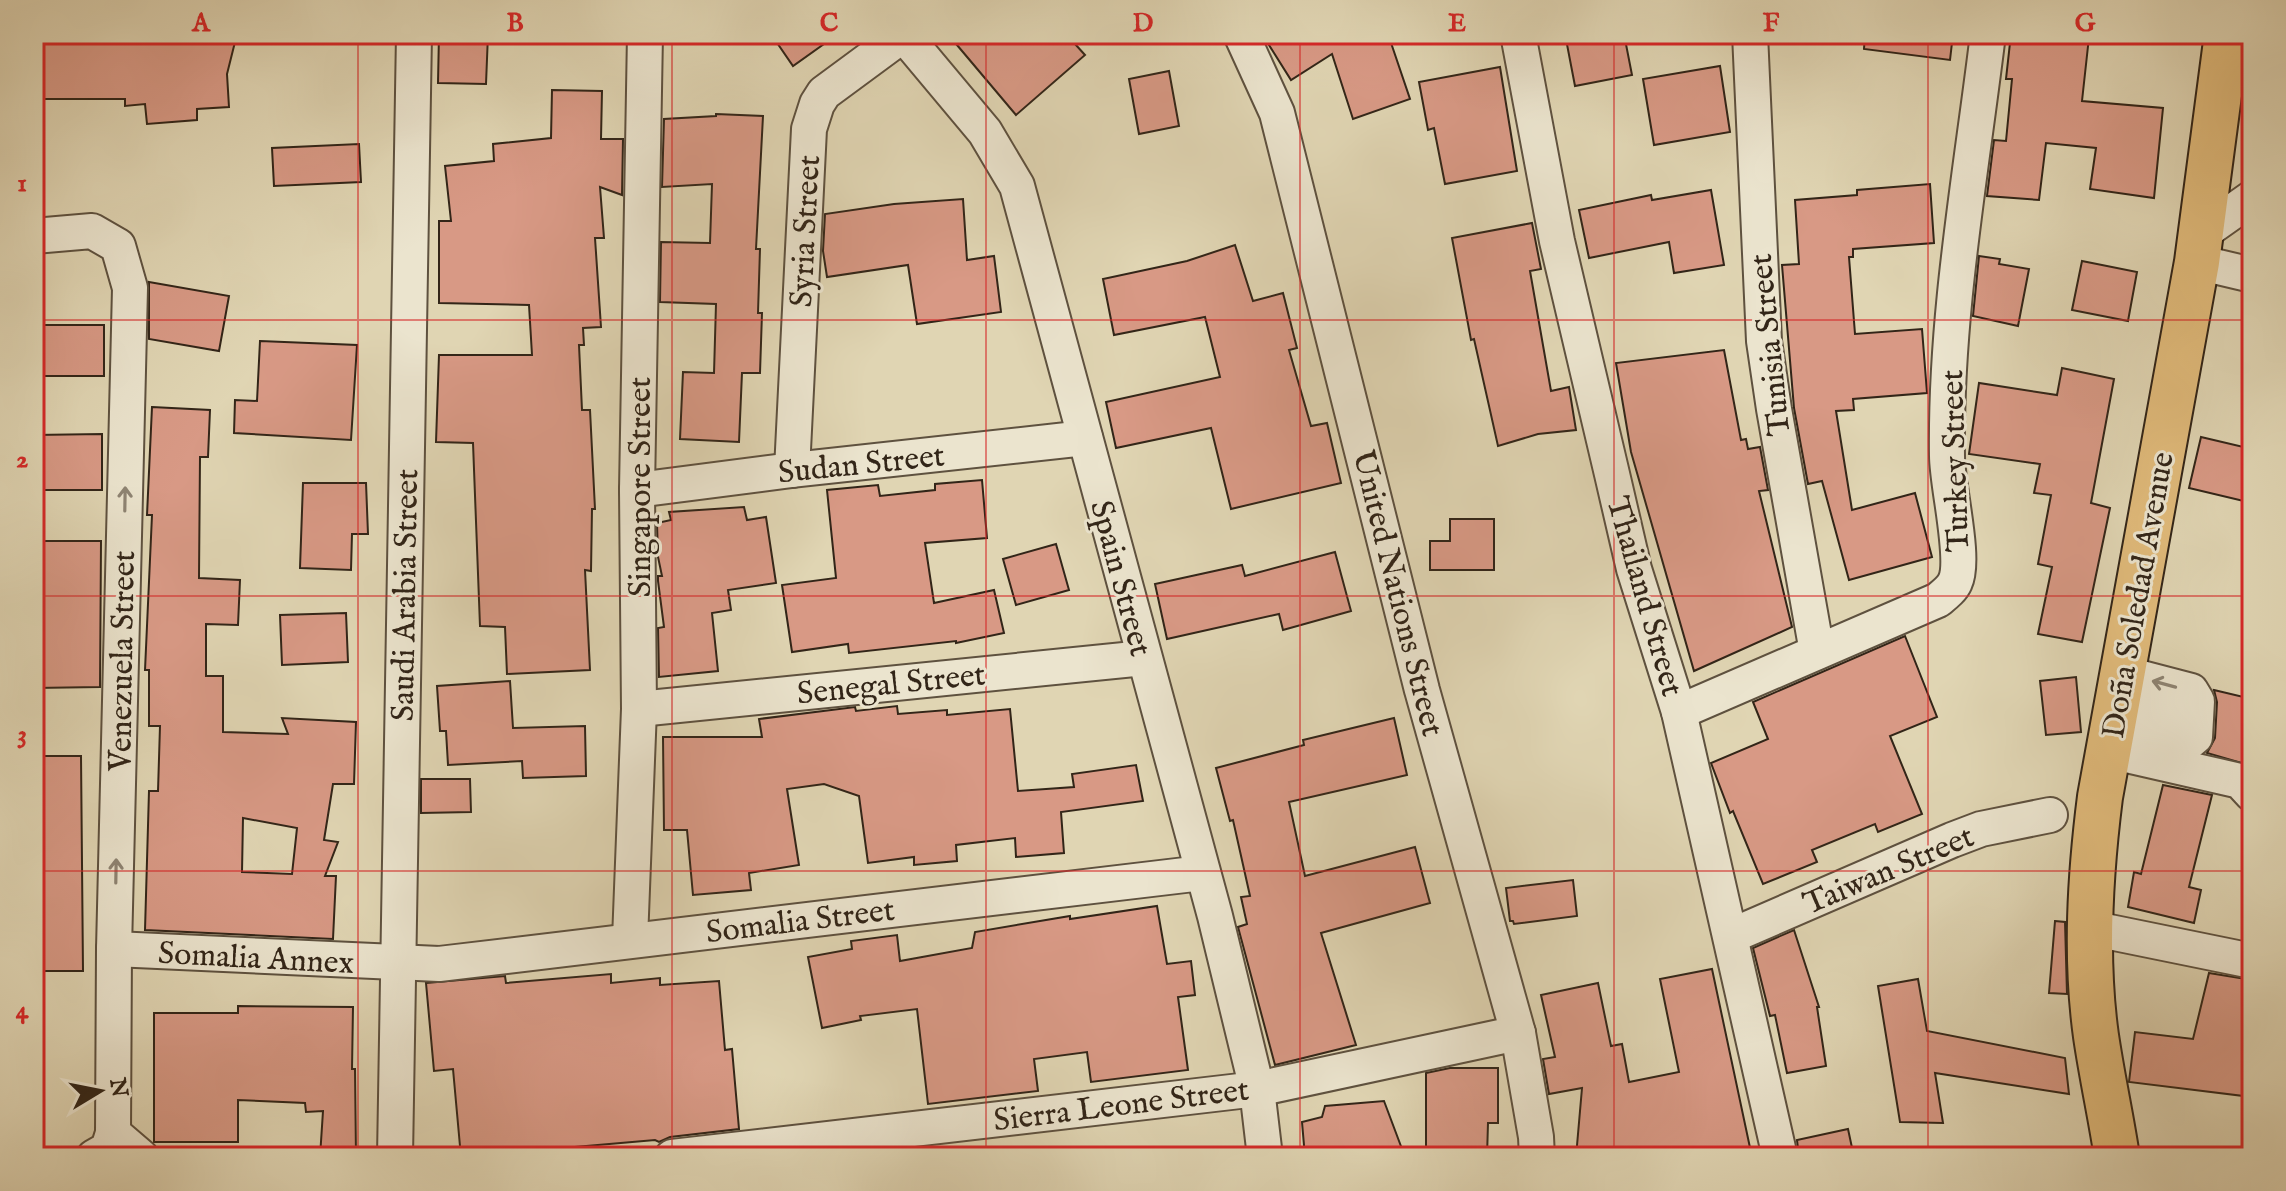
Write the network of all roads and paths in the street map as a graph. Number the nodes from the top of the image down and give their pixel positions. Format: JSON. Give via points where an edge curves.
{"nodes":[{"id":1,"x":414,"y":34,"type":"edge"},
{"id":2,"x":645,"y":34,"type":"edge"},
{"id":3,"x":903,"y":34,"type":"edge"},
{"id":4,"x":1241,"y":34,"type":"edge"},
{"id":5,"x":1518,"y":34,"type":"edge"},
{"id":6,"x":1750,"y":34,"type":"edge"},
{"id":7,"x":1988,"y":34,"type":"edge"},
{"id":8,"x":2234,"y":54,"type":"edge"},
{"id":9,"x":2252,"y":198,"type":"edge"},
{"id":10,"x":34,"y":236,"type":"edge"},
{"id":11,"x":2199,"y":248,"type":"junction"},
{"id":12,"x":2252,"y":275,"type":"edge"},
{"id":13,"x":1085,"y":438,"type":"junction"},
{"id":14,"x":792,"y":470,"type":"junction"},
{"id":15,"x":637,"y":490,"type":"junction"},
{"id":16,"x":1817,"y":652,"type":"junction"},
{"id":17,"x":1144,"y":658,"type":"junction"},
{"id":18,"x":639,"y":709,"type":"junction"},
{"id":19,"x":1679,"y":712,"type":"junction"},
{"id":20,"x":2115,"y":715,"type":"junction"},
{"id":21,"x":2188,"y":719,"type":"dead end"},
{"id":22,"x":2252,"y":794,"type":"edge"},
{"id":23,"x":2050,"y":815,"type":"dead end"},
{"id":24,"x":1202,"y":873,"type":"junction"},
{"id":25,"x":2090,"y":928,"type":"junction"},
{"id":26,"x":1731,"y":936,"type":"junction"},
{"id":27,"x":630,"y":940,"type":"junction"},
{"id":28,"x":114,"y":949,"type":"junction"},
{"id":29,"x":2252,"y":961,"type":"edge"},
{"id":30,"x":397,"y":964,"type":"junction"},
{"id":31,"x":1518,"y":1033,"type":"junction"},
{"id":32,"x":1257,"y":1089,"type":"junction"},
{"id":33,"x":104,"y":1145,"type":"edge"},
{"id":34,"x":141,"y":1157,"type":"edge"},
{"id":35,"x":395,"y":1157,"type":"edge"},
{"id":36,"x":672,"y":1157,"type":"edge"},
{"id":37,"x":1265,"y":1157,"type":"edge"},
{"id":38,"x":1537,"y":1157,"type":"edge"},
{"id":39,"x":1780,"y":1157,"type":"edge"},
{"id":40,"x":2117,"y":1157,"type":"edge"}],
"edges":[{"from":1,"to":30,"type":"street","name":"Saudi Arabia Street"},
{"from":2,"to":15,"type":"street","name":"Singapore Street"},
{"from":3,"to":13,"type":"street","name":"Spain Street","via":[[985,132],[1017,186]]},
{"from":3,"to":14,"type":"street","name":"Syria Street","via":[[824,93],[809,129]]},
{"from":4,"to":31,"type":"street","name":"United Nations Street","via":[[1277,113],[1422,690]]},
{"from":5,"to":19,"type":"street","name":"Thailand Street","via":[[1557,241],[1627,542]]},
{"from":6,"to":16,"type":"street","name":"Tunisia Street","via":[[1764,341]]},
{"from":7,"to":16,"type":"street","name":"Turkey Street","via":[[1946,407],[1958,556],[1955,582],[1938,600]]},
{"from":8,"to":11,"type":"main road","name":"Doña Soledad Avenue"},
{"from":9,"to":11,"type":"street"},
{"from":28,"to":10,"type":"street","name":"Venezuela Street","one_way":true,"via":[[130,288],[118,246],[92,231]]},
{"from":11,"to":12,"type":"street"},
{"from":11,"to":20,"type":"main road","name":"Doña Soledad Avenue"},
{"from":13,"to":14,"type":"street","name":"Sudan Street"},
{"from":13,"to":17,"type":"street","name":"Spain Street"},
{"from":14,"to":15,"type":"street","name":"Sudan Street"},
{"from":15,"to":18,"type":"street","name":"Singapore Street"},
{"from":16,"to":19,"type":"street","name":"Turkey Street"},
{"from":17,"to":18,"type":"street","name":"Senegal Street"},
{"from":17,"to":24,"type":"street","name":"Spain Street"},
{"from":18,"to":27,"type":"street","name":"Singapore Street"},
{"from":19,"to":26,"type":"street","name":"Thailand Street"},
{"from":20,"to":21,"type":"street"},
{"from":20,"to":22,"type":"street","via":[[2240,781]]},
{"from":20,"to":25,"type":"main road","name":"Doña Soledad Avenue","via":[[2092,861]]},
{"from":23,"to":26,"type":"street","name":"Taiwan Street","via":[[1981,829]]},
{"from":24,"to":27,"type":"street","name":"Somalia Street"},
{"from":24,"to":32,"type":"street","name":"Spain Street"},
{"from":25,"to":29,"type":"street"},
{"from":25,"to":40,"type":"main road","name":"Doña Soledad Avenue","via":[[2096,1035]]},
{"from":26,"to":39,"type":"street","name":"Thailand Street"},
{"from":27,"to":30,"type":"street","name":"Somalia Street","via":[[490,960]]},
{"from":28,"to":30,"type":"street","name":"Somalia Annex"},
{"from":28,"to":33,"type":"street","name":"Venezuela Street"},
{"from":30,"to":35,"type":"street","name":"Saudi Arabia Street"},
{"from":31,"to":32,"type":"street","name":"Sierra Leone Street"},
{"from":31,"to":38,"type":"street","name":"United Nations Street"},
{"from":32,"to":36,"type":"street","name":"Sierra Leone Street"},
{"from":32,"to":37,"type":"street","name":"Spain Street"},
{"from":33,"to":34,"type":"street"}]}
